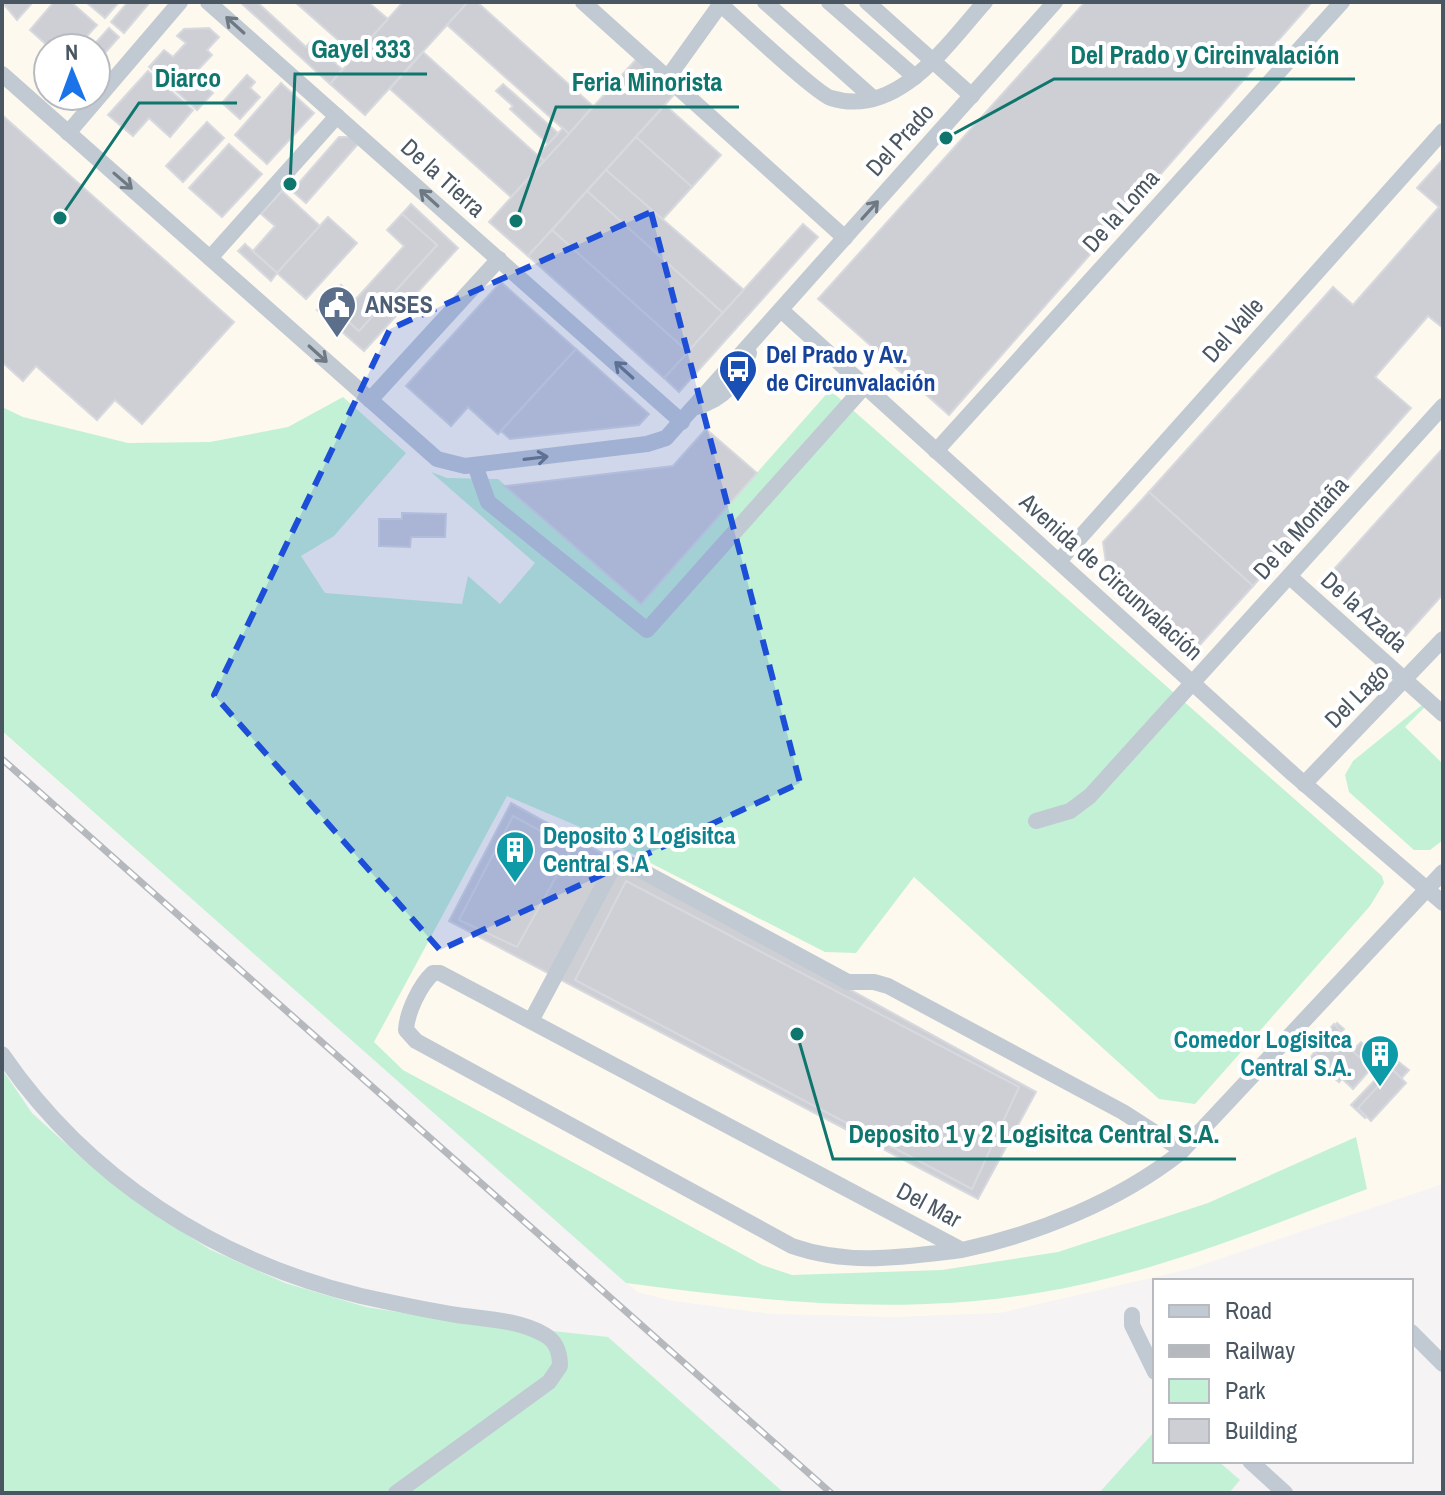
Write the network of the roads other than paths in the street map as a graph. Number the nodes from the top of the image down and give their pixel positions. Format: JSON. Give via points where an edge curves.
{"nodes":[{"id":1,"x":180,"y":2,"type":"edge"},
{"id":2,"x":208,"y":2,"type":"edge"},
{"id":3,"x":583,"y":2,"type":"edge"},
{"id":4,"x":765,"y":2,"type":"edge"},
{"id":5,"x":829,"y":2,"type":"edge"},
{"id":6,"x":867,"y":2,"type":"edge"},
{"id":7,"x":985,"y":2,"type":"edge"},
{"id":8,"x":1055,"y":2,"type":"edge"},
{"id":9,"x":1342,"y":2,"type":"edge"},
{"id":10,"x":720,"y":3,"type":"edge"},
{"id":11,"x":933,"y":61,"type":"junction"},
{"id":12,"x":2,"y":74,"type":"edge"},
{"id":13,"x":669,"y":76,"type":"junction"},
{"id":14,"x":915,"y":77,"type":"junction"},
{"id":15,"x":972,"y":96,"type":"junction"},
{"id":16,"x":873,"y":98,"type":"junction"},
{"id":17,"x":337,"y":116,"type":"junction"},
{"id":18,"x":1443,"y":131,"type":"edge"},
{"id":19,"x":68,"y":133,"type":"junction"},
{"id":20,"x":845,"y":238,"type":"junction"},
{"id":21,"x":210,"y":258,"type":"junction"},
{"id":22,"x":499,"y":259,"type":"junction"},
{"id":23,"x":781,"y":310,"type":"junction"},
{"id":24,"x":864,"y":387,"type":"junction"},
{"id":25,"x":370,"y":400,"type":"junction"},
{"id":26,"x":1443,"y":406,"type":"edge"},
{"id":27,"x":682,"y":422,"type":"junction"},
{"id":28,"x":936,"y":451,"type":"junction"},
{"id":29,"x":475,"y":465,"type":"junction"},
{"id":30,"x":1059,"y":561,"type":"junction"},
{"id":31,"x":1290,"y":577,"type":"junction"},
{"id":32,"x":1443,"y":639,"type":"edge"},
{"id":33,"x":1406,"y":681,"type":"junction"},
{"id":34,"x":1194,"y":683,"type":"junction"},
{"id":35,"x":1443,"y":714,"type":"edge"},
{"id":36,"x":1304,"y":784,"type":"junction"},
{"id":37,"x":1036,"y":821,"type":"dead end"},
{"id":38,"x":1443,"y":872,"type":"edge"},
{"id":39,"x":1427,"y":889,"type":"junction"},
{"id":40,"x":1443,"y":903,"type":"edge"},
{"id":41,"x":531,"y":1021,"type":"junction"},
{"id":42,"x":2,"y":1054,"type":"edge"},
{"id":43,"x":1182,"y":1150,"type":"junction"},
{"id":44,"x":962,"y":1250,"type":"junction"},
{"id":45,"x":1132,"y":1315,"type":"dead end"},
{"id":46,"x":1413,"y":1334,"type":"edge"},
{"id":47,"x":1443,"y":1364,"type":"edge"},
{"id":48,"x":1153,"y":1368,"type":"edge"},
{"id":49,"x":1252,"y":1463,"type":"edge"},
{"id":50,"x":396,"y":1493,"type":"edge"},
{"id":51,"x":1285,"y":1493,"type":"edge"}],
"edges":[{"from":1,"to":19,"type":"street"},
{"from":17,"to":2,"type":"street","name":"De la Tierra","one_way":true},
{"from":3,"to":13,"type":"street"},
{"from":4,"to":16,"type":"street"},
{"from":5,"to":14,"type":"street"},
{"from":6,"to":11,"type":"street"},
{"from":7,"to":11,"type":"street"},
{"from":8,"to":15,"type":"street","name":"Del Prado"},
{"from":9,"to":28,"type":"street","name":"De la Loma"},
{"from":10,"to":13,"type":"street"},
{"from":10,"to":16,"type":"street","via":[[830,98]]},
{"from":11,"to":14,"type":"street"},
{"from":11,"to":15,"type":"street"},
{"from":12,"to":19,"type":"street"},
{"from":13,"to":20,"type":"street"},
{"from":14,"to":16,"type":"street"},
{"from":20,"to":15,"type":"street","name":"Del Prado","one_way":true},
{"from":17,"to":21,"type":"street"},
{"from":22,"to":17,"type":"street","name":"De la Tierra","one_way":true},
{"from":18,"to":30,"type":"street","name":"Del Valle"},
{"from":19,"to":21,"type":"street","one_way":true},
{"from":20,"to":23,"type":"street","name":"Del Prado"},
{"from":21,"to":25,"type":"street","one_way":true},
{"from":22,"to":25,"type":"street"},
{"from":27,"to":22,"type":"street","name":"De la Tierra","one_way":true},
{"from":23,"to":24,"type":"street","name":"Avenida de Circunvalación"},
{"from":23,"to":27,"type":"street"},
{"from":24,"to":28,"type":"street","name":"Avenida de Circunvalación"},
{"from":24,"to":29,"type":"street","via":[[647,630],[488,502]]},
{"from":25,"to":29,"type":"street","via":[[437,459]]},
{"from":26,"to":31,"type":"street","name":"De la Montaña"},
{"from":29,"to":27,"type":"street","one_way":true,"via":[[647,444],[666,438]]},
{"from":28,"to":30,"type":"street","name":"Avenida de Circunvalación"},
{"from":30,"to":34,"type":"street","name":"Avenida de Circunvalación"},
{"from":31,"to":33,"type":"street","name":"De la Azada"},
{"from":31,"to":34,"type":"street","name":"De la Montaña"},
{"from":32,"to":33,"type":"street","name":"Del Lago"},
{"from":33,"to":35,"type":"street","name":"De la Azada"},
{"from":33,"to":36,"type":"street","name":"Del Lago"},
{"from":34,"to":36,"type":"street","name":"Avenida de Circunvalación"},
{"from":34,"to":37,"type":"street","name":"De la Montaña","via":[[1090,796],[1070,811]]},
{"from":36,"to":39,"type":"street","name":"Avenida de Circunvalación"},
{"from":38,"to":39,"type":"street","name":"Del Mar"},
{"from":39,"to":40,"type":"street","name":"Avenida de Circunvalación"},
{"from":39,"to":43,"type":"street","name":"Del Mar"},
{"from":41,"to":43,"type":"street","via":[[618,858],[848,982],[888,986],[1123,1112]]},
{"from":41,"to":44,"type":"street","name":"Del Mar"},
{"from":41,"to":44,"type":"street","name":"Del Mar","via":[[433,973],[406,1019],[406,1030],[416,1041],[792,1246],[835,1258],[865,1259]]},
{"from":42,"to":50,"type":"street","via":[[53,1120],[103,1167],[147,1201],[239,1256],[363,1296],[512,1323],[556,1344],[560,1366],[549,1382]]},
{"from":43,"to":44,"type":"street","name":"Del Mar","via":[[1125,1190]]},
{"from":45,"to":48,"type":"street"},
{"from":46,"to":47,"type":"street"},
{"from":49,"to":51,"type":"street"}]}
